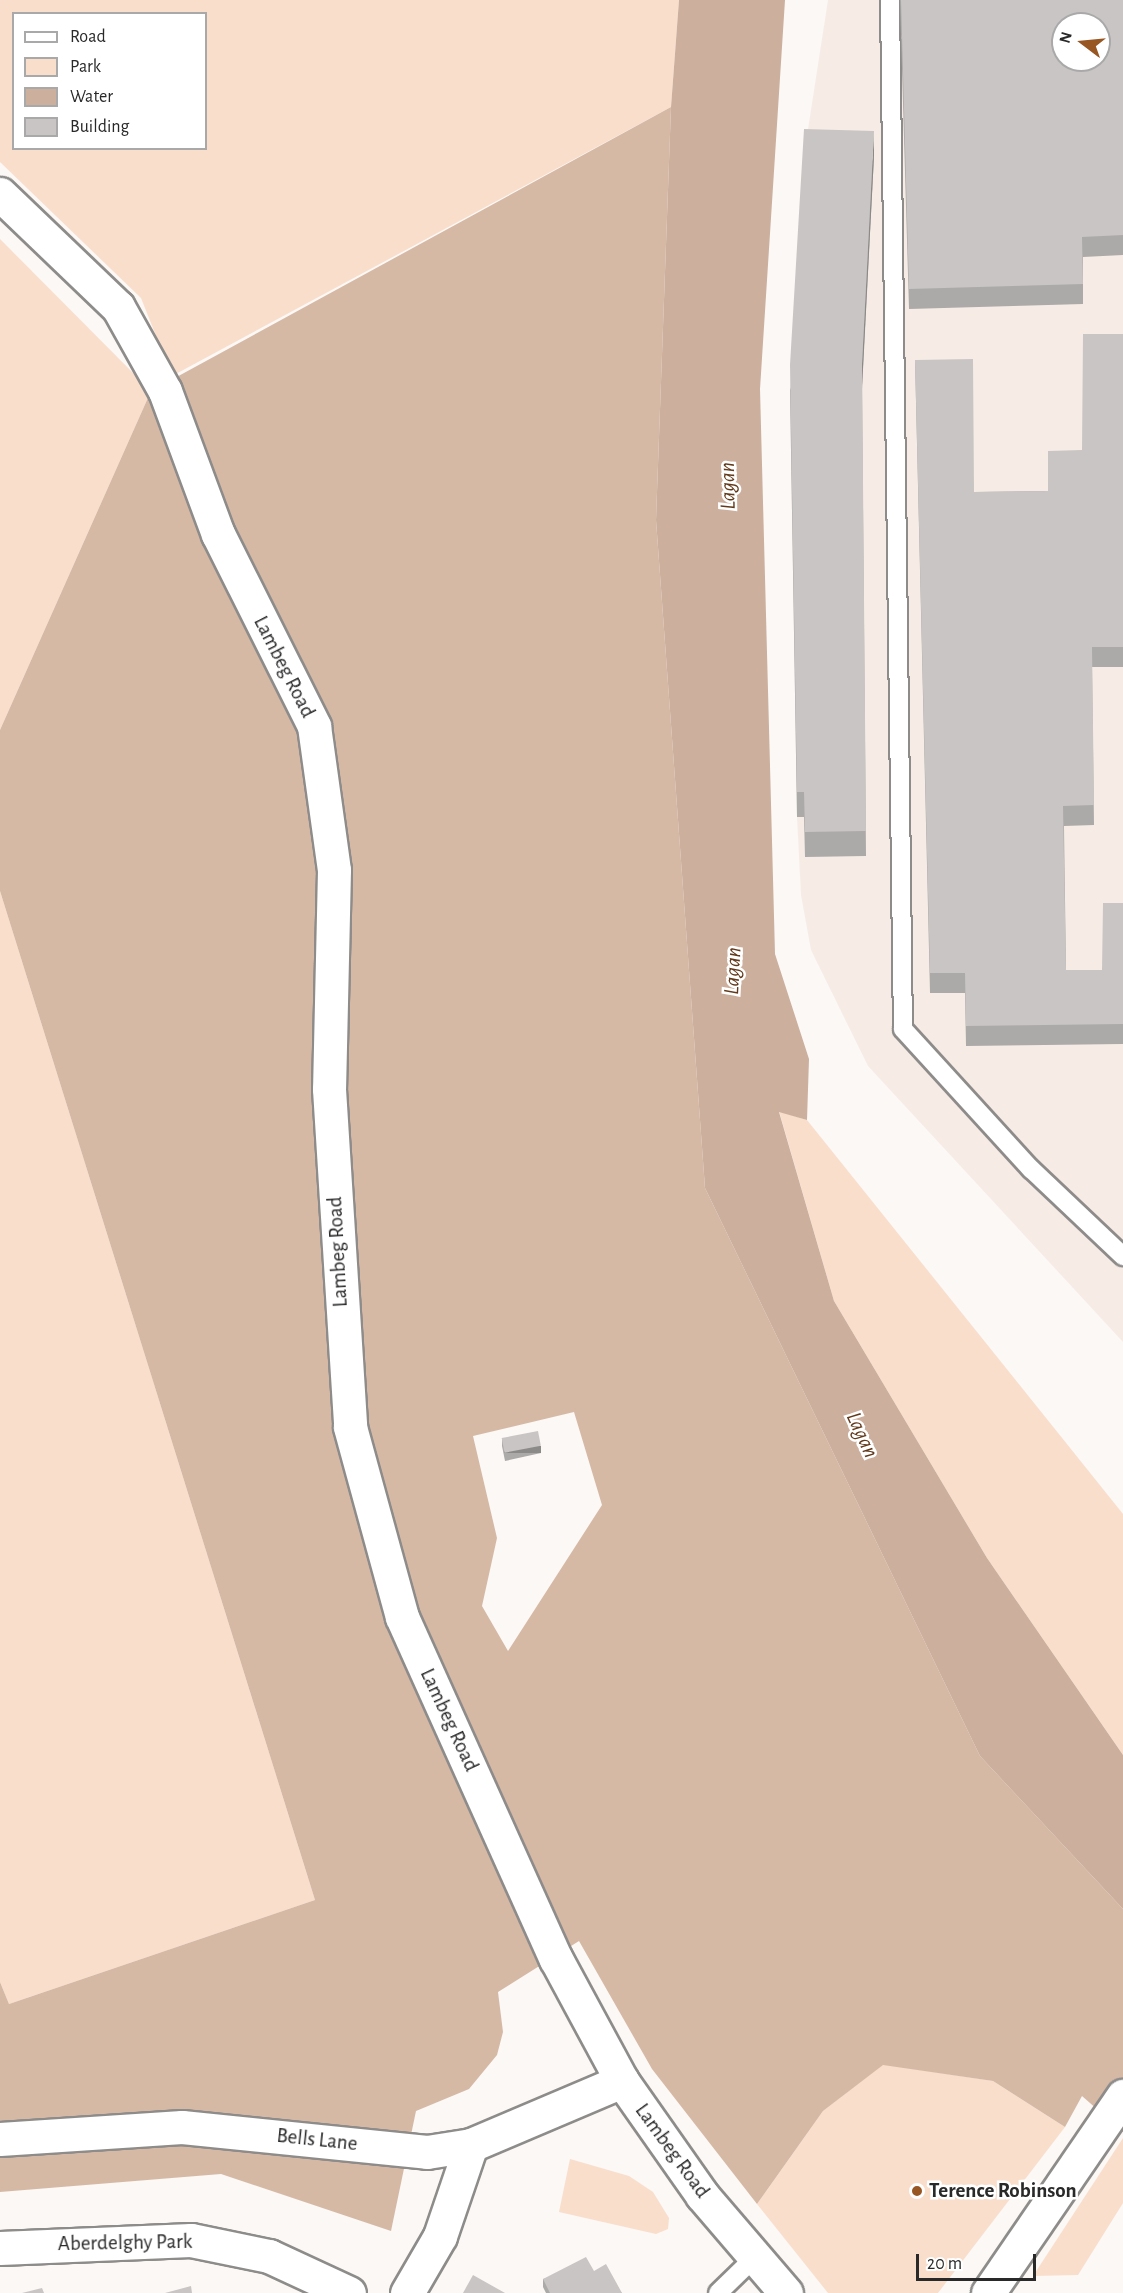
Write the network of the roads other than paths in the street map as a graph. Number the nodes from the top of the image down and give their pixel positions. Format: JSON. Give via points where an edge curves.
{"nodes":[{"id":1,"x":890,"y":0,"type":"edge"},
{"id":2,"x":0,"y":194,"type":"edge"},
{"id":3,"x":1123,"y":1256,"type":"edge"},
{"id":4,"x":622,"y":2081,"type":"junction"},
{"id":5,"x":1123,"y":2096,"type":"edge"},
{"id":6,"x":0,"y":2139,"type":"edge"},
{"id":7,"x":471,"y":2145,"type":"junction"},
{"id":8,"x":0,"y":2248,"type":"edge"},
{"id":9,"x":755,"y":2256,"type":"junction"},
{"id":10,"x":349,"y":2293,"type":"edge"},
{"id":11,"x":407,"y":2293,"type":"edge"},
{"id":12,"x":718,"y":2293,"type":"edge"},
{"id":13,"x":786,"y":2293,"type":"edge"},
{"id":14,"x":988,"y":2293,"type":"edge"}],
"edges":[{"from":1,"to":3,"type":"lane","via":[[903,1029],[1031,1169]]},
{"from":2,"to":4,"type":"main road","name":"Lambeg Road","via":[[118,307],[165,391],[218,534],[314,726],[334,870],[330,1089],[350,1427],[402,1617],[556,1959]]},
{"from":4,"to":7,"type":"main road","name":"Bells Lane"},
{"from":4,"to":9,"type":"main road","name":"Lambeg Road","via":[[702,2195]]},
{"from":5,"to":14,"type":"main road"},
{"from":6,"to":7,"type":"main road","name":"Bells Lane","via":[[182,2127],[427,2152]]},
{"from":7,"to":11,"type":"main road","via":[[440,2236]]},
{"from":8,"to":10,"type":"main road","name":"Aberdelghy Park","via":[[191,2240],[269,2256]]},
{"from":9,"to":12,"type":"lane"},
{"from":9,"to":13,"type":"main road","name":"Lambeg Road"}]}
